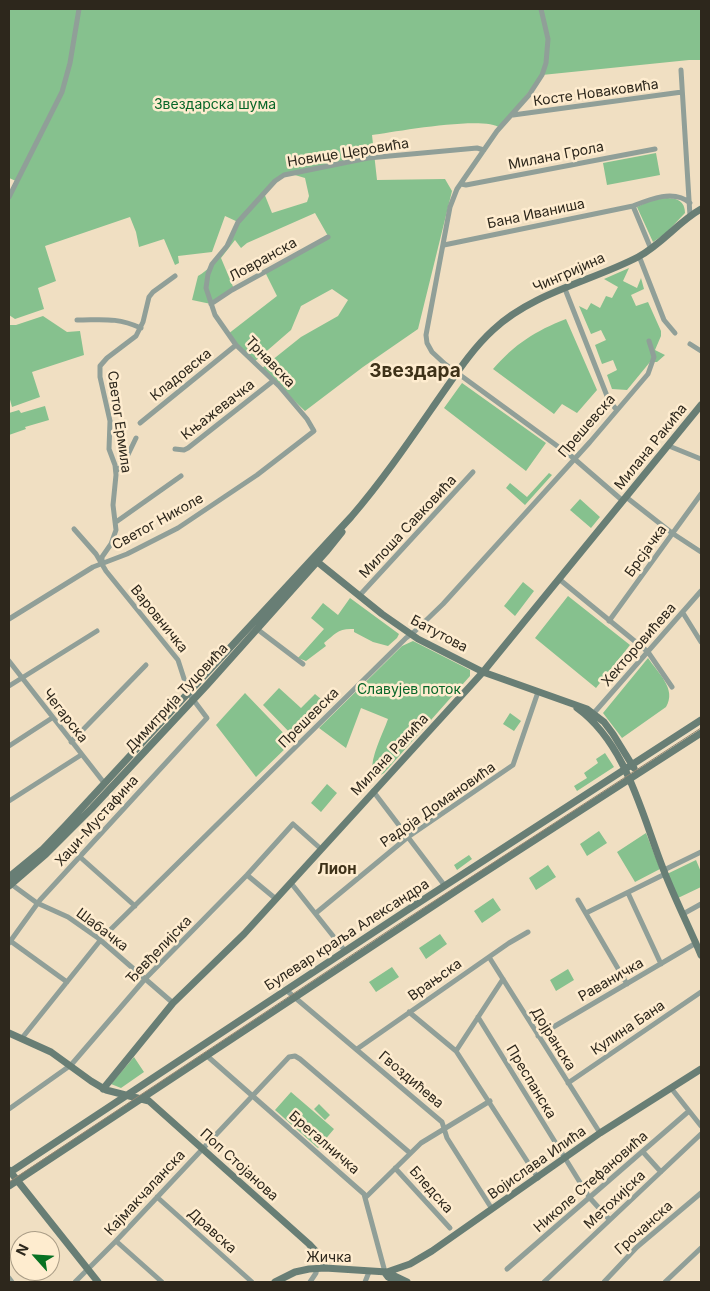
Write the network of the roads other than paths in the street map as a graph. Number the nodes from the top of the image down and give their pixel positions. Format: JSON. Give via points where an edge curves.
{"nodes":[{"id":1,"x":79,"y":9,"type":"edge"},
{"id":2,"x":541,"y":9,"type":"edge"},
{"id":3,"x":681,"y":70,"type":"dead end"},
{"id":4,"x":682,"y":92,"type":"junction"},
{"id":5,"x":513,"y":115,"type":"junction"},
{"id":6,"x":656,"y":149,"type":"dead end"},
{"id":7,"x":484,"y":150,"type":"junction"},
{"id":8,"x":461,"y":184,"type":"junction"},
{"id":9,"x":9,"y":197,"type":"edge"},
{"id":10,"x":690,"y":203,"type":"junction"},
{"id":11,"x":633,"y":206,"type":"junction"},
{"id":12,"x":701,"y":209,"type":"edge"},
{"id":13,"x":690,"y":216,"type":"junction"},
{"id":14,"x":328,"y":237,"type":"dead end"},
{"id":15,"x":444,"y":245,"type":"junction"},
{"id":16,"x":650,"y":249,"type":"junction"},
{"id":17,"x":639,"y":256,"type":"junction"},
{"id":18,"x":175,"y":276,"type":"dead end"},
{"id":19,"x":564,"y":289,"type":"junction"},
{"id":20,"x":211,"y":304,"type":"junction"},
{"id":21,"x":77,"y":320,"type":"dead end"},
{"id":22,"x":141,"y":328,"type":"junction"},
{"id":23,"x":675,"y":333,"type":"dead end"},
{"id":24,"x":648,"y":341,"type":"dead end"},
{"id":25,"x":690,"y":344,"type":"dead end"},
{"id":26,"x":236,"y":345,"type":"junction"},
{"id":27,"x":701,"y":351,"type":"edge"},
{"id":28,"x":457,"y":373,"type":"junction"},
{"id":29,"x":274,"y":380,"type":"junction"},
{"id":30,"x":701,"y":405,"type":"edge"},
{"id":31,"x":617,"y":410,"type":"junction"},
{"id":32,"x":140,"y":423,"type":"dead end"},
{"id":33,"x":312,"y":434,"type":"joint"},
{"id":34,"x":136,"y":438,"type":"dead end"},
{"id":35,"x":669,"y":446,"type":"junction"},
{"id":36,"x":175,"y":449,"type":"dead end"},
{"id":37,"x":574,"y":459,"type":"junction"},
{"id":38,"x":701,"y":459,"type":"edge"},
{"id":39,"x":116,"y":471,"type":"junction"},
{"id":40,"x":474,"y":472,"type":"dead end"},
{"id":41,"x":181,"y":476,"type":"dead end"},
{"id":42,"x":701,"y":494,"type":"edge"},
{"id":43,"x":625,"y":499,"type":"junction"},
{"id":44,"x":116,"y":522,"type":"junction"},
{"id":45,"x":74,"y":529,"type":"dead end"},
{"id":46,"x":672,"y":533,"type":"junction"},
{"id":47,"x":701,"y":552,"type":"edge"},
{"id":48,"x":315,"y":560,"type":"junction"},
{"id":49,"x":102,"y":563,"type":"junction"},
{"id":50,"x":559,"y":579,"type":"junction"},
{"id":51,"x":701,"y":591,"type":"edge"},
{"id":52,"x":359,"y":596,"type":"junction"},
{"id":53,"x":682,"y":613,"type":"junction"},
{"id":54,"x":9,"y":619,"type":"edge"},
{"id":55,"x":609,"y":621,"type":"junction"},
{"id":56,"x":257,"y":629,"type":"junction"},
{"id":57,"x":97,"y":631,"type":"dead end"},
{"id":58,"x":410,"y":634,"type":"junction"},
{"id":59,"x":701,"y":642,"type":"edge"},
{"id":60,"x":648,"y":652,"type":"junction"},
{"id":61,"x":9,"y":661,"type":"edge"},
{"id":62,"x":303,"y":664,"type":"dead end"},
{"id":63,"x":146,"y":665,"type":"dead end"},
{"id":64,"x":483,"y":672,"type":"junction"},
{"id":65,"x":22,"y":679,"type":"junction"},
{"id":66,"x":9,"y":686,"type":"edge"},
{"id":67,"x":672,"y":687,"type":"dead end"},
{"id":68,"x":538,"y":692,"type":"junction"},
{"id":69,"x":191,"y":697,"type":"junction"},
{"id":70,"x":570,"y":703,"type":"junction"},
{"id":71,"x":593,"y":714,"type":"junction"},
{"id":72,"x":52,"y":718,"type":"junction"},
{"id":73,"x":207,"y":718,"type":"joint"},
{"id":74,"x":701,"y":720,"type":"edge"},
{"id":75,"x":701,"y":734,"type":"edge"},
{"id":76,"x":71,"y":742,"type":"junction"},
{"id":77,"x":9,"y":746,"type":"edge"},
{"id":78,"x":81,"y":755,"type":"junction"},
{"id":79,"x":632,"y":764,"type":"junction"},
{"id":80,"x":624,"y":769,"type":"junction"},
{"id":81,"x":638,"y":774,"type":"junction"},
{"id":82,"x":629,"y":780,"type":"junction"},
{"id":83,"x":105,"y":784,"type":"junction"},
{"id":84,"x":373,"y":791,"type":"junction"},
{"id":85,"x":9,"y":801,"type":"edge"},
{"id":86,"x":408,"y":837,"type":"junction"},
{"id":87,"x":321,"y":849,"type":"junction"},
{"id":88,"x":701,"y":852,"type":"edge"},
{"id":89,"x":80,"y":856,"type":"junction"},
{"id":90,"x":665,"y":872,"type":"junction"},
{"id":91,"x":247,"y":875,"type":"junction"},
{"id":92,"x":10,"y":883,"type":"edge"},
{"id":93,"x":291,"y":883,"type":"junction"},
{"id":94,"x":445,"y":886,"type":"junction"},
{"id":95,"x":628,"y":893,"type":"junction"},
{"id":96,"x":276,"y":899,"type":"junction"},
{"id":97,"x":578,"y":900,"type":"dead end"},
{"id":98,"x":38,"y":903,"type":"junction"},
{"id":99,"x":701,"y":904,"type":"edge"},
{"id":100,"x":135,"y":906,"type":"junction"},
{"id":101,"x":316,"y":913,"type":"junction"},
{"id":102,"x":586,"y":913,"type":"junction"},
{"id":103,"x":683,"y":914,"type":"junction"},
{"id":104,"x":528,"y":932,"type":"dead end"},
{"id":105,"x":101,"y":940,"type":"junction"},
{"id":106,"x":9,"y":942,"type":"edge"},
{"id":107,"x":696,"y":943,"type":"junction"},
{"id":108,"x":346,"y":951,"type":"junction"},
{"id":109,"x":701,"y":955,"type":"edge"},
{"id":110,"x":489,"y":957,"type":"junction"},
{"id":111,"x":661,"y":964,"type":"junction"},
{"id":112,"x":145,"y":979,"type":"junction"},
{"id":113,"x":503,"y":979,"type":"junction"},
{"id":114,"x":67,"y":982,"type":"junction"},
{"id":115,"x":626,"y":984,"type":"junction"},
{"id":116,"x":286,"y":990,"type":"junction"},
{"id":117,"x":701,"y":992,"type":"edge"},
{"id":118,"x":295,"y":997,"type":"junction"},
{"id":119,"x":173,"y":1003,"type":"junction"},
{"id":120,"x":409,"y":1012,"type":"junction"},
{"id":121,"x":478,"y":1017,"type":"junction"},
{"id":122,"x":9,"y":1033,"type":"edge"},
{"id":123,"x":538,"y":1036,"type":"junction"},
{"id":124,"x":22,"y":1038,"type":"junction"},
{"id":125,"x":357,"y":1049,"type":"junction"},
{"id":126,"x":456,"y":1051,"type":"junction"},
{"id":127,"x":206,"y":1056,"type":"junction"},
{"id":128,"x":71,"y":1065,"type":"junction"},
{"id":129,"x":701,"y":1069,"type":"edge"},
{"id":130,"x":568,"y":1083,"type":"junction"},
{"id":131,"x":104,"y":1088,"type":"junction"},
{"id":132,"x":671,"y":1088,"type":"junction"},
{"id":133,"x":252,"y":1095,"type":"junction"},
{"id":134,"x":124,"y":1096,"type":"junction"},
{"id":135,"x":142,"y":1098,"type":"junction"},
{"id":136,"x":490,"y":1101,"type":"junction"},
{"id":137,"x":9,"y":1109,"type":"edge"},
{"id":138,"x":689,"y":1111,"type":"junction"},
{"id":139,"x":701,"y":1126,"type":"edge"},
{"id":140,"x":445,"y":1129,"type":"junction"},
{"id":141,"x":600,"y":1133,"type":"junction"},
{"id":142,"x":701,"y":1134,"type":"edge"},
{"id":143,"x":202,"y":1148,"type":"junction"},
{"id":144,"x":643,"y":1152,"type":"junction"},
{"id":145,"x":410,"y":1153,"type":"junction"},
{"id":146,"x":565,"y":1158,"type":"junction"},
{"id":147,"x":395,"y":1168,"type":"junction"},
{"id":148,"x":9,"y":1172,"type":"edge"},
{"id":149,"x":661,"y":1172,"type":"junction"},
{"id":150,"x":538,"y":1178,"type":"junction"},
{"id":151,"x":17,"y":1181,"type":"junction"},
{"id":152,"x":9,"y":1186,"type":"edge"},
{"id":153,"x":701,"y":1193,"type":"edge"},
{"id":154,"x":366,"y":1196,"type":"junction"},
{"id":155,"x":157,"y":1197,"type":"junction"},
{"id":156,"x":589,"y":1197,"type":"junction"},
{"id":157,"x":492,"y":1210,"type":"junction"},
{"id":158,"x":609,"y":1220,"type":"junction"},
{"id":159,"x":450,"y":1228,"type":"dead end"},
{"id":160,"x":116,"y":1241,"type":"junction"},
{"id":161,"x":701,"y":1248,"type":"edge"},
{"id":162,"x":410,"y":1264,"type":"junction"},
{"id":163,"x":321,"y":1268,"type":"junction"},
{"id":164,"x":88,"y":1269,"type":"junction"},
{"id":165,"x":507,"y":1269,"type":"dead end"},
{"id":166,"x":369,"y":1272,"type":"junction"},
{"id":167,"x":385,"y":1272,"type":"junction"},
{"id":168,"x":9,"y":1278,"type":"edge"},
{"id":169,"x":12,"y":1282,"type":"edge"},
{"id":170,"x":75,"y":1282,"type":"edge"},
{"id":171,"x":98,"y":1282,"type":"edge"},
{"id":172,"x":162,"y":1282,"type":"edge"},
{"id":173,"x":252,"y":1282,"type":"edge"},
{"id":174,"x":274,"y":1282,"type":"edge"},
{"id":175,"x":310,"y":1282,"type":"edge"},
{"id":176,"x":364,"y":1282,"type":"edge"},
{"id":177,"x":397,"y":1282,"type":"edge"},
{"id":178,"x":407,"y":1282,"type":"edge"},
{"id":179,"x":544,"y":1282,"type":"edge"},
{"id":180,"x":604,"y":1282,"type":"edge"},
{"id":181,"x":665,"y":1282,"type":"edge"}],
"edges":[{"from":1,"to":9,"type":"street","via":[[64,87]]},
{"from":2,"to":5,"type":"street","via":[[548,39],[546,63],[539,80]]},
{"from":3,"to":4,"type":"street"},
{"from":4,"to":5,"type":"street","name":"Косте Новаковића"},
{"from":4,"to":10,"type":"street"},
{"from":5,"to":7,"type":"street"},
{"from":6,"to":8,"type":"street","name":"Милана Грола"},
{"from":7,"to":8,"type":"street"},
{"from":7,"to":20,"type":"street","name":"Новице Церовића","via":[[368,158],[284,175],[238,222],[227,247],[212,264],[206,283]]},
{"from":8,"to":15,"type":"street","via":[[450,207]]},
{"from":10,"to":11,"type":"street","name":"Бана Иваниша","via":[[678,197],[664,196]]},
{"from":10,"to":13,"type":"street"},
{"from":11,"to":15,"type":"street","name":"Бана Иваниша"},
{"from":11,"to":16,"type":"street"},
{"from":12,"to":13,"type":"main road","name":"Чингријина"},
{"from":13,"to":16,"type":"main road","name":"Чингријина"},
{"from":14,"to":20,"type":"street","name":"Ловранска"},
{"from":15,"to":28,"type":"street","via":[[426,340],[432,352]]},
{"from":16,"to":17,"type":"main road","name":"Чингријина"},
{"from":17,"to":19,"type":"main road","name":"Чингријина"},
{"from":17,"to":23,"type":"street","via":[[664,320]]},
{"from":18,"to":22,"type":"street","name":"Светог Ермила","via":[[149,297]]},
{"from":19,"to":28,"type":"main road","name":"Чингријина","via":[[506,319],[482,340]]},
{"from":19,"to":31,"type":"street","via":[[610,401]]},
{"from":20,"to":26,"type":"street","name":"Трнавска"},
{"from":21,"to":22,"type":"street","via":[[122,320]]},
{"from":22,"to":39,"type":"street","name":"Светог Ермила","via":[[131,341],[101,363],[99,370],[110,421],[109,449]]},
{"from":24,"to":31,"type":"street","name":"Прешевска","via":[[654,357],[652,366]]},
{"from":25,"to":27,"type":"street"},
{"from":26,"to":29,"type":"street","name":"Трнавска"},
{"from":26,"to":32,"type":"street","name":"Кладовска"},
{"from":28,"to":37,"type":"street"},
{"from":28,"to":48,"type":"main road","name":"Димитрија Туцовића","via":[[391,467]]},
{"from":29,"to":33,"type":"street","name":"Трнавска","via":[[313,427]]},
{"from":29,"to":36,"type":"street","name":"Књажевачка","via":[[188,448],[182,451]]},
{"from":30,"to":35,"type":"main road","name":"Милана Ракића"},
{"from":31,"to":37,"type":"street","name":"Прешевска"},
{"from":33,"to":49,"type":"street","name":"Светог Николе","via":[[178,528]]},
{"from":34,"to":39,"type":"street","via":[[123,465]]},
{"from":35,"to":38,"type":"street"},
{"from":35,"to":43,"type":"main road","name":"Милана Ракића"},
{"from":37,"to":43,"type":"street"},
{"from":37,"to":58,"type":"street","name":"Прешевска","via":[[443,604]]},
{"from":39,"to":44,"type":"street","name":"Светог Ермила","via":[[113,505]]},
{"from":40,"to":52,"type":"street","name":"Милоша Савковића"},
{"from":41,"to":44,"type":"street"},
{"from":42,"to":46,"type":"street","name":"Брсјачка"},
{"from":43,"to":46,"type":"street"},
{"from":43,"to":50,"type":"main road","name":"Милана Ракића"},
{"from":44,"to":49,"type":"street","name":"Светог Ермила","via":[[115,534]]},
{"from":45,"to":49,"type":"street","name":"Варовничка"},
{"from":46,"to":47,"type":"street"},
{"from":46,"to":55,"type":"street","name":"Брсјачка"},
{"from":48,"to":52,"type":"main road","name":"Батутова"},
{"from":48,"to":56,"type":"main road","name":"Димитрија Туцовића"},
{"from":48,"to":69,"type":"main road","name":"Димитрија Туцовића"},
{"from":49,"to":54,"type":"street","name":"Светог Николе"},
{"from":49,"to":69,"type":"street","name":"Варовничка","via":[[178,660]]},
{"from":50,"to":55,"type":"street"},
{"from":50,"to":64,"type":"main road","name":"Милана Ракића"},
{"from":51,"to":53,"type":"street","name":"Хекторовићева"},
{"from":52,"to":58,"type":"main road","name":"Батутова"},
{"from":53,"to":59,"type":"street"},
{"from":53,"to":60,"type":"street","name":"Хекторовићева"},
{"from":55,"to":60,"type":"street"},
{"from":56,"to":62,"type":"street"},
{"from":56,"to":69,"type":"main road","name":"Димитрија Туцовића"},
{"from":57,"to":65,"type":"street"},
{"from":58,"to":64,"type":"main road","name":"Батутова"},
{"from":58,"to":100,"type":"street","name":"Прешевска"},
{"from":60,"to":67,"type":"street"},
{"from":60,"to":71,"type":"street","name":"Хекторовићева"},
{"from":61,"to":65,"type":"street","name":"Чегарска"},
{"from":63,"to":76,"type":"street"},
{"from":64,"to":68,"type":"main road","name":"Батутова"},
{"from":64,"to":84,"type":"main road","name":"Милана Ракића"},
{"from":65,"to":66,"type":"street"},
{"from":65,"to":72,"type":"street","name":"Чегарска"},
{"from":68,"to":70,"type":"main road","name":"Батутова"},
{"from":68,"to":86,"type":"street","name":"Радоја Домановића","via":[[514,765]]},
{"from":69,"to":73,"type":"street","name":"Варовничка"},
{"from":69,"to":83,"type":"main road","name":"Димитрија Туцовића"},
{"from":69,"to":92,"type":"main road","name":"Димитрија Туцовића","via":[[46,854]]},
{"from":70,"to":71,"type":"main road","name":"Батутова"},
{"from":70,"to":80,"type":"main road","name":"Батутова","via":[[598,726]]},
{"from":71,"to":79,"type":"main road","name":"Батутова","via":[[613,734]]},
{"from":72,"to":76,"type":"street","name":"Чегарска"},
{"from":72,"to":77,"type":"street"},
{"from":73,"to":89,"type":"street","name":"Хаџи-Мустафина"},
{"from":74,"to":79,"type":"main road","name":"Булевар краља Александра"},
{"from":75,"to":81,"type":"main road","name":"Булевар краља Александра"},
{"from":76,"to":78,"type":"street","name":"Чегарска"},
{"from":78,"to":83,"type":"street","name":"Чегарска"},
{"from":78,"to":85,"type":"street"},
{"from":79,"to":80,"type":"main road","name":"Булевар краља Александра"},
{"from":79,"to":81,"type":"main road","name":"Батутова"},
{"from":80,"to":82,"type":"main road","name":"Батутова"},
{"from":80,"to":94,"type":"main road","name":"Булевар краља Александра"},
{"from":81,"to":82,"type":"main road","name":"Булевар краља Александра"},
{"from":82,"to":90,"type":"main road","name":"Батутова"},
{"from":82,"to":118,"type":"main road","name":"Булевар краља Александра"},
{"from":83,"to":92,"type":"main road","name":"Димитрија Туцовића"},
{"from":84,"to":86,"type":"street"},
{"from":84,"to":87,"type":"main road","name":"Милана Ракића"},
{"from":86,"to":94,"type":"street"},
{"from":86,"to":101,"type":"street","name":"Радоја Домановића"},
{"from":87,"to":91,"type":"street","name":"Ђевђелијска","via":[[294,824]]},
{"from":87,"to":93,"type":"main road","name":"Милана Ракића"},
{"from":88,"to":90,"type":"street"},
{"from":89,"to":98,"type":"street","name":"Хаџи-Мустафина"},
{"from":89,"to":100,"type":"street"},
{"from":90,"to":95,"type":"street"},
{"from":90,"to":103,"type":"main road","name":"Батутова"},
{"from":91,"to":96,"type":"street"},
{"from":91,"to":112,"type":"street","name":"Ђевђелијска"},
{"from":92,"to":98,"type":"street","name":"Шабачка"},
{"from":93,"to":96,"type":"main road","name":"Милана Ракића"},
{"from":93,"to":101,"type":"street"},
{"from":94,"to":108,"type":"main road","name":"Булевар краља Александра"},
{"from":95,"to":102,"type":"street"},
{"from":95,"to":111,"type":"street"},
{"from":96,"to":119,"type":"main road","name":"Милана Ракића"},
{"from":97,"to":102,"type":"street"},
{"from":98,"to":105,"type":"street","name":"Шабачка","via":[[68,917]]},
{"from":98,"to":106,"type":"street","name":"Хаџи-Мустафина"},
{"from":99,"to":103,"type":"street"},
{"from":100,"to":105,"type":"street","name":"Прешевска"},
{"from":101,"to":108,"type":"street"},
{"from":102,"to":115,"type":"street"},
{"from":103,"to":107,"type":"main road","name":"Батутова"},
{"from":104,"to":110,"type":"street","name":"Врањска"},
{"from":105,"to":112,"type":"street","name":"Шабачка"},
{"from":105,"to":114,"type":"street","name":"Прешевска"},
{"from":106,"to":114,"type":"street"},
{"from":107,"to":109,"type":"main road","name":"Батутова"},
{"from":107,"to":111,"type":"street","name":"Раваничка"},
{"from":108,"to":116,"type":"main road","name":"Булевар краља Александра"},
{"from":110,"to":113,"type":"street","name":"Дојранска"},
{"from":110,"to":120,"type":"street","name":"Врањска"},
{"from":111,"to":115,"type":"street","name":"Раваничка"},
{"from":112,"to":119,"type":"street","name":"Шабачка"},
{"from":112,"to":128,"type":"street","name":"Ђевђелијска"},
{"from":113,"to":121,"type":"street"},
{"from":113,"to":123,"type":"street","name":"Дојранска"},
{"from":114,"to":124,"type":"street","name":"Прешевска"},
{"from":115,"to":123,"type":"street","name":"Раваничка"},
{"from":116,"to":118,"type":"street","name":"Гвоздићева"},
{"from":116,"to":134,"type":"main road","name":"Булевар краља Александра"},
{"from":117,"to":130,"type":"street","name":"Кулина Бана"},
{"from":118,"to":125,"type":"street","name":"Гвоздићева"},
{"from":118,"to":127,"type":"main road","name":"Булевар краља Александра"},
{"from":119,"to":131,"type":"main road","name":"Милана Ракића"},
{"from":120,"to":125,"type":"street","name":"Врањска"},
{"from":120,"to":126,"type":"street"},
{"from":121,"to":126,"type":"street"},
{"from":121,"to":146,"type":"street","name":"Преспанска"},
{"from":122,"to":124,"type":"main road","name":"Поп Стојанова"},
{"from":123,"to":130,"type":"street","name":"Дојранска"},
{"from":124,"to":128,"type":"main road","name":"Поп Стојанова"},
{"from":125,"to":140,"type":"street","name":"Гвоздићева","via":[[440,1119]]},
{"from":126,"to":136,"type":"street"},
{"from":127,"to":133,"type":"street","name":"Брегалничка"},
{"from":127,"to":135,"type":"main road","name":"Булевар краља Александра"},
{"from":128,"to":131,"type":"main road","name":"Поп Стојанова"},
{"from":128,"to":137,"type":"street","name":"Ђевђелијска"},
{"from":129,"to":132,"type":"main road","name":"Војислава Илића"},
{"from":130,"to":141,"type":"street","name":"Дојранска"},
{"from":131,"to":134,"type":"main road","name":"Поп Стојанова"},
{"from":132,"to":138,"type":"street"},
{"from":132,"to":141,"type":"main road","name":"Војислава Илића"},
{"from":133,"to":143,"type":"street","name":"Кајмакчаланска"},
{"from":133,"to":145,"type":"street","name":"Кајмакчаланска","via":[[285,1060],[293,1056]]},
{"from":133,"to":154,"type":"street","name":"Брегалничка"},
{"from":134,"to":135,"type":"main road","name":"Поп Стојанова"},
{"from":134,"to":148,"type":"main road","name":"Булевар краља Александра"},
{"from":135,"to":143,"type":"main road","name":"Поп Стојанова"},
{"from":135,"to":151,"type":"main road","name":"Булевар краља Александра"},
{"from":136,"to":140,"type":"street"},
{"from":136,"to":150,"type":"street"},
{"from":138,"to":139,"type":"street"},
{"from":138,"to":144,"type":"street","name":"Николе Стефановића"},
{"from":140,"to":145,"type":"street"},
{"from":140,"to":157,"type":"street","name":"Гвоздићева","via":[[452,1147]]},
{"from":141,"to":146,"type":"main road","name":"Војислава Илића"},
{"from":142,"to":149,"type":"street","name":"Метохијска"},
{"from":143,"to":155,"type":"street","name":"Кајмакчаланска"},
{"from":143,"to":163,"type":"main road","name":"Поп Стојанова","via":[[310,1244],[322,1258]]},
{"from":144,"to":149,"type":"street"},
{"from":144,"to":156,"type":"street","name":"Николе Стефановића"},
{"from":145,"to":147,"type":"street"},
{"from":146,"to":150,"type":"main road","name":"Војислава Илића"},
{"from":146,"to":156,"type":"street","name":"Преспанска"},
{"from":147,"to":154,"type":"street"},
{"from":147,"to":159,"type":"street","name":"Бледска"},
{"from":148,"to":151,"type":"main road"},
{"from":149,"to":158,"type":"street","name":"Метохијска"},
{"from":150,"to":157,"type":"main road","name":"Војислава Илића"},
{"from":151,"to":152,"type":"main road","name":"Булевар краља Александра"},
{"from":151,"to":164,"type":"main road"},
{"from":153,"to":180,"type":"street","name":"Грочанска","via":[[633,1250]]},
{"from":154,"to":167,"type":"street"},
{"from":155,"to":160,"type":"street","name":"Кајмакчаланска"},
{"from":155,"to":173,"type":"street","name":"Дравска"},
{"from":156,"to":158,"type":"street","name":"Преспанска"},
{"from":156,"to":165,"type":"street","name":"Николе Стефановића"},
{"from":157,"to":162,"type":"main road","name":"Војислава Илића"},
{"from":158,"to":179,"type":"street","name":"Метохијска"},
{"from":160,"to":164,"type":"street","name":"Кајмакчаланска"},
{"from":160,"to":172,"type":"street"},
{"from":161,"to":181,"type":"street"},
{"from":162,"to":167,"type":"main road","name":"Војислава Илића"},
{"from":162,"to":178,"type":"main road"},
{"from":163,"to":166,"type":"main road","name":"Жичка"},
{"from":163,"to":174,"type":"main road","name":"Жичка","via":[[299,1270]]},
{"from":163,"to":175,"type":"street"},
{"from":164,"to":170,"type":"street","name":"Кајмакчаланска"},
{"from":164,"to":171,"type":"main road"},
{"from":166,"to":167,"type":"main road","name":"Жичка"},
{"from":166,"to":176,"type":"street"},
{"from":167,"to":177,"type":"main road"},
{"from":167,"to":178,"type":"main road"},
{"from":168,"to":169,"type":"street"}]}
